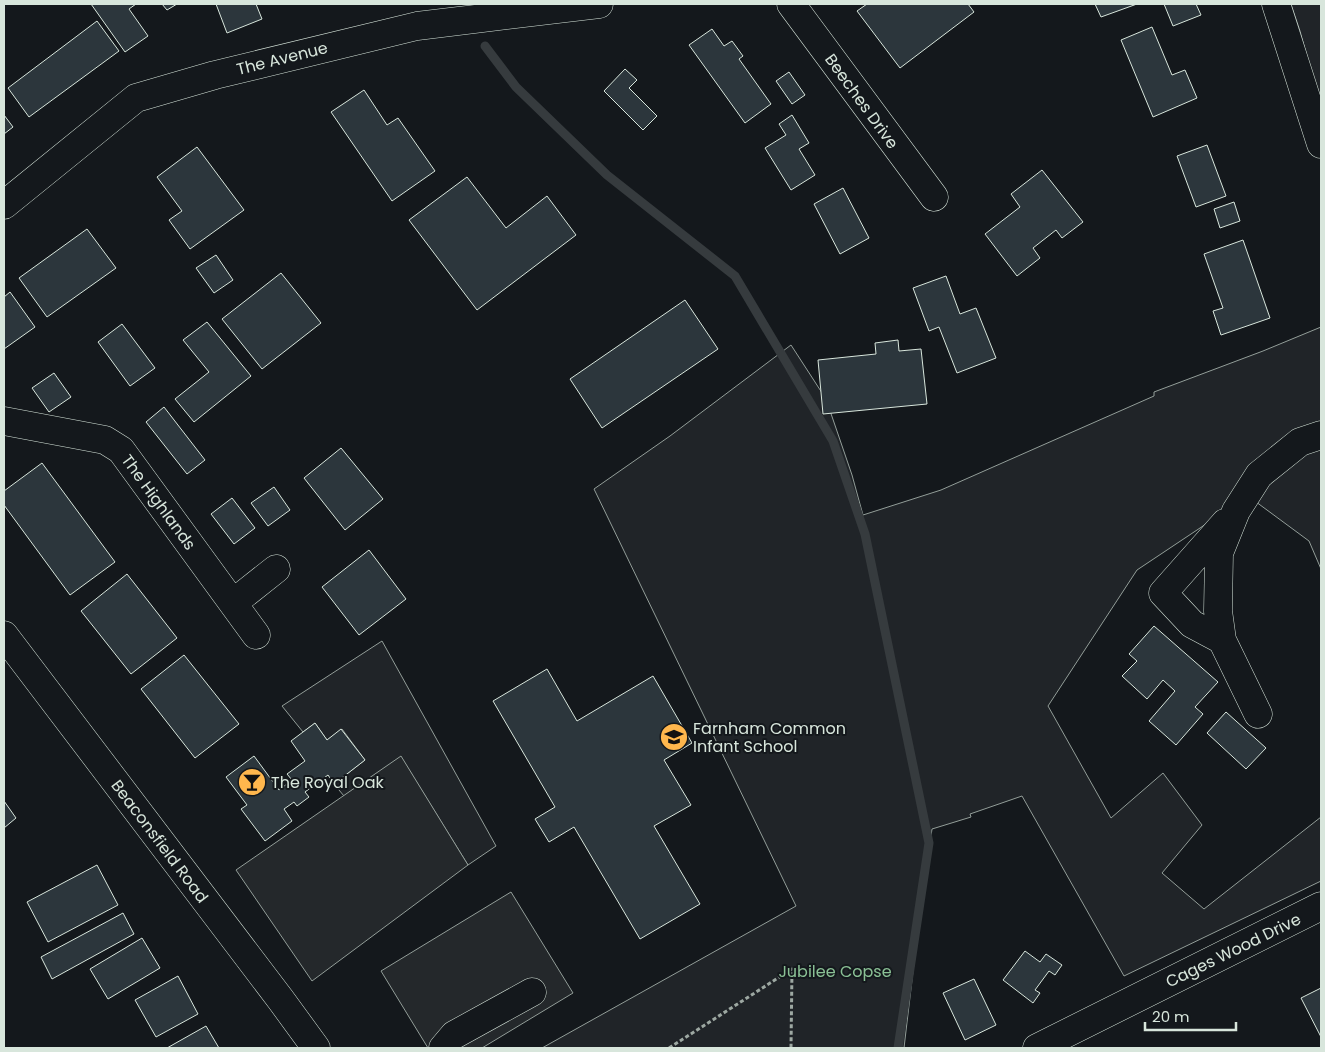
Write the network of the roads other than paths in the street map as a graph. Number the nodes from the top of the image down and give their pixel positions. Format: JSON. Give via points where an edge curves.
{"nodes":[{"id":1,"x":599,"y":4,"type":"edge"},
{"id":2,"x":791,"y":4,"type":"edge"},
{"id":3,"x":1276,"y":4,"type":"edge"},
{"id":4,"x":1321,"y":144,"type":"edge"},
{"id":5,"x":934,"y":197,"type":"dead end"},
{"id":6,"x":4,"y":205,"type":"edge"},
{"id":7,"x":4,"y":421,"type":"edge"},
{"id":8,"x":1321,"y":435,"type":"edge"},
{"id":9,"x":1236,"y":511,"type":"junction"},
{"id":10,"x":276,"y":569,"type":"dead end"},
{"id":11,"x":233,"y":603,"type":"junction"},
{"id":12,"x":4,"y":635,"type":"edge"},
{"id":13,"x":256,"y":636,"type":"dead end"},
{"id":14,"x":1222,"y":640,"type":"junction"},
{"id":15,"x":1258,"y":714,"type":"dead end"},
{"id":16,"x":1321,"y":906,"type":"edge"},
{"id":17,"x":532,"y":992,"type":"dead end"},
{"id":18,"x":316,"y":1048,"type":"edge"},
{"id":19,"x":443,"y":1048,"type":"edge"},
{"id":20,"x":1037,"y":1048,"type":"edge"}],
"edges":[{"from":1,"to":6,"type":"street","name":"The Avenue","via":[[418,26],[215,75],[136,98]]},
{"from":2,"to":5,"type":"street","name":"Beeches Drive"},
{"from":3,"to":4,"type":"street"},
{"from":7,"to":11,"type":"street","name":"The Highlands","via":[[105,440],[121,450]]},
{"from":8,"to":9,"type":"street","via":[[1300,442],[1259,475]]},
{"from":9,"to":14,"type":"street","via":[[1219,554],[1218,611]]},
{"from":9,"to":14,"type":"street","via":[[1163,594],[1192,624]]},
{"from":10,"to":11,"type":"street"},
{"from":11,"to":13,"type":"street","name":"The Highlands"},
{"from":12,"to":18,"type":"street","name":"Beaconsfield Road"},
{"from":14,"to":15,"type":"street"},
{"from":16,"to":20,"type":"street","name":"Cages Wood Drive"},
{"from":17,"to":19,"type":"street","via":[[454,1035]]}]}
